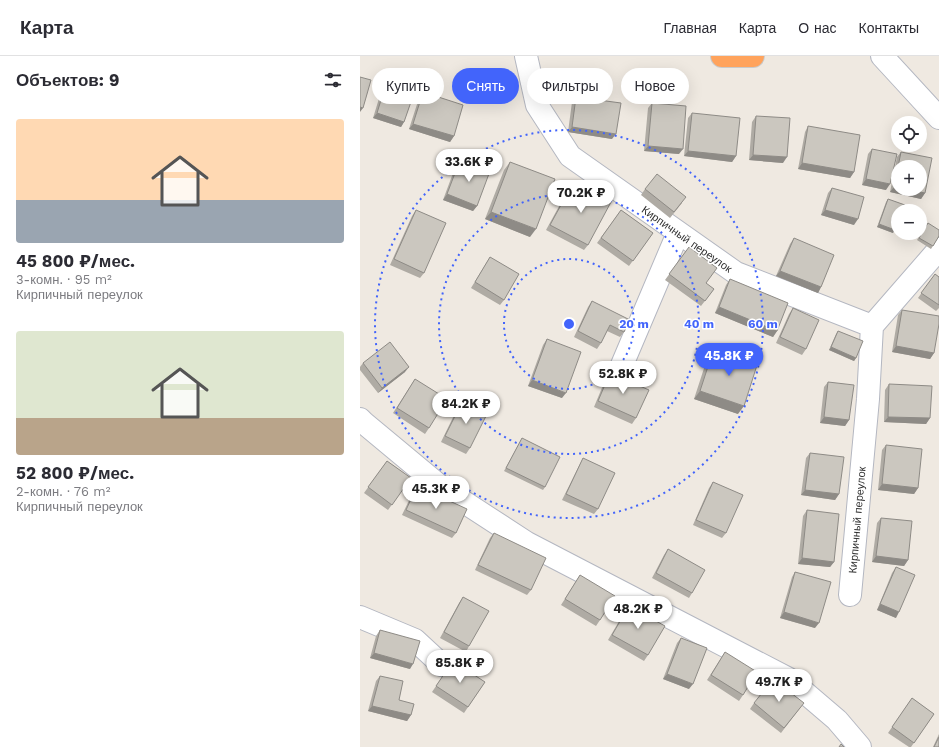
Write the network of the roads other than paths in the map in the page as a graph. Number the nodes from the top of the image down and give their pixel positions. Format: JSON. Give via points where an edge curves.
{"nodes":[{"id":1,"x":526,"y":56,"type":"edge"},
{"id":2,"x":882,"y":56,"type":"edge"},
{"id":3,"x":939,"y":118,"type":"edge"},
{"id":4,"x":678,"y":233,"type":"junction"},
{"id":5,"x":939,"y":249,"type":"edge"},
{"id":6,"x":872,"y":326,"type":"junction"},
{"id":7,"x":619,"y":372,"type":"dead end"},
{"id":8,"x":361,"y":427,"type":"edge"},
{"id":9,"x":850,"y":595,"type":"dead end"},
{"id":10,"x":360,"y":617,"type":"edge"},
{"id":11,"x":442,"y":665,"type":"dead end"},
{"id":12,"x":860,"y":747,"type":"edge"}],
"edges":[{"from":1,"to":4,"type":"street","name":"Кирпичный переулок","via":[[537,104],[570,156]]},
{"from":2,"to":3,"type":"street"},
{"from":4,"to":6,"type":"street","name":"Кирпичный переулок","via":[[736,273]]},
{"from":4,"to":7,"type":"street"},
{"from":5,"to":6,"type":"street"},
{"from":6,"to":9,"type":"street","name":"Кирпичный переулок"},
{"from":8,"to":12,"type":"street","via":[[441,487],[527,543],[789,679],[838,720]]},
{"from":10,"to":11,"type":"street","via":[[415,640]]}]}
